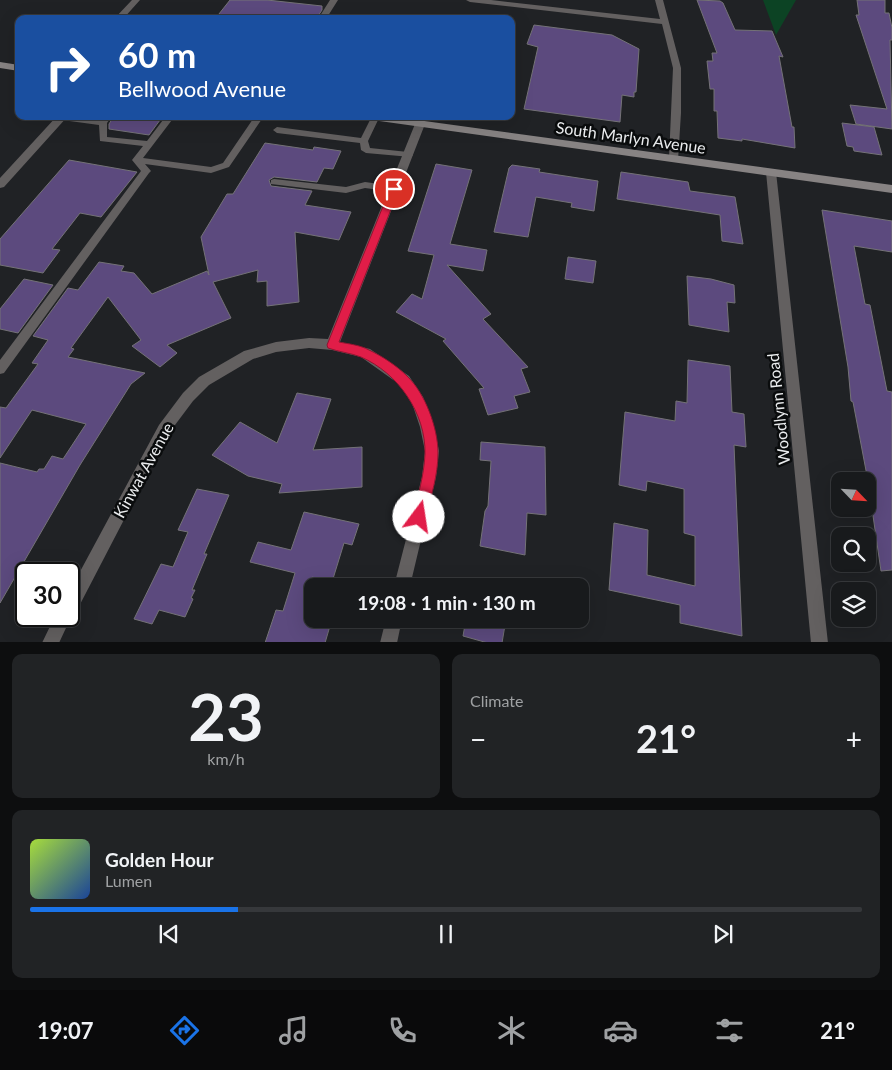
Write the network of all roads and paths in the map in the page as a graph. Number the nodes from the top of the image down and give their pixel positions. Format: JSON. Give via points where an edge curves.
{"nodes":[{"id":1,"x":136,"y":0,"type":"edge"},
{"id":2,"x":334,"y":0,"type":"edge"},
{"id":3,"x":470,"y":0,"type":"edge"},
{"id":4,"x":659,"y":0,"type":"edge"},
{"id":5,"x":122,"y":15,"type":"edge"},
{"id":6,"x":325,"y":15,"type":"edge"},
{"id":7,"x":664,"y":22,"type":"junction"},
{"id":8,"x":0,"y":65,"type":"edge"},
{"id":9,"x":15,"y":67,"type":"edge"},
{"id":10,"x":60,"y":120,"type":"edge"},
{"id":11,"x":105,"y":120,"type":"edge"},
{"id":12,"x":168,"y":120,"type":"edge"},
{"id":13,"x":257,"y":120,"type":"edge"},
{"id":14,"x":369,"y":120,"type":"edge"},
{"id":15,"x":391,"y":120,"type":"edge"},
{"id":16,"x":420,"y":124,"type":"junction"},
{"id":17,"x":277,"y":130,"type":"dead end"},
{"id":18,"x":364,"y":141,"type":"junction"},
{"id":19,"x":149,"y":144,"type":"junction"},
{"id":20,"x":408,"y":155,"type":"junction"},
{"id":21,"x":674,"y":158,"type":"junction"},
{"id":22,"x":137,"y":160,"type":"junction"},
{"id":23,"x":771,"y":172,"type":"junction"},
{"id":24,"x":274,"y":182,"type":"dead end"},
{"id":25,"x":0,"y":184,"type":"edge"},
{"id":26,"x":394,"y":189,"type":"junction"},
{"id":27,"x":892,"y":189,"type":"edge"},
{"id":28,"x":332,"y":345,"type":"junction"},
{"id":29,"x":0,"y":368,"type":"edge"},
{"id":30,"x":404,"y":578,"type":"edge"},
{"id":31,"x":80,"y":587,"type":"edge"},
{"id":32,"x":58,"y":627,"type":"edge"},
{"id":33,"x":392,"y":628,"type":"edge"},
{"id":34,"x":50,"y":642,"type":"edge"},
{"id":35,"x":388,"y":642,"type":"edge"},
{"id":36,"x":820,"y":642,"type":"edge"}],
"edges":[{"from":1,"to":5,"type":"street"},
{"from":2,"to":6,"type":"street"},
{"from":3,"to":7,"type":"street"},
{"from":4,"to":7,"type":"street"},
{"from":7,"to":21,"type":"street","via":[[677,69]]},
{"from":8,"to":9,"type":"street"},
{"from":10,"to":25,"type":"street"},
{"from":11,"to":19,"type":"lane","via":[[103,139]]},
{"from":12,"to":19,"type":"lane"},
{"from":13,"to":22,"type":"lane","via":[[226,165],[211,170]]},
{"from":14,"to":18,"type":"lane"},
{"from":15,"to":16,"type":"street","name":"South Marlyn Avenue"},
{"from":16,"to":20,"type":"street"},
{"from":16,"to":21,"type":"street","name":"South Marlyn Avenue"},
{"from":17,"to":18,"type":"lane"},
{"from":18,"to":20,"type":"lane","via":[[366,150]]},
{"from":19,"to":22,"type":"lane"},
{"from":20,"to":26,"type":"street"},
{"from":21,"to":23,"type":"street","name":"South Marlyn Avenue"},
{"from":22,"to":29,"type":"lane","via":[[146,171]]},
{"from":23,"to":27,"type":"street","name":"South Marlyn Avenue"},
{"from":23,"to":36,"type":"street","name":"Woodlynn Road"},
{"from":24,"to":26,"type":"lane","via":[[346,190],[365,185]]},
{"from":26,"to":28,"type":"street"},
{"from":28,"to":30,"type":"street","name":"Kinwat Avenue","via":[[365,353],[404,380],[418,401],[427,427],[432,452],[430,477]]},
{"from":28,"to":31,"type":"street","name":"Kinwat Avenue","via":[[309,343],[248,355],[222,369],[194,392],[164,429]]},
{"from":32,"to":34,"type":"street"},
{"from":33,"to":35,"type":"street"}]}
